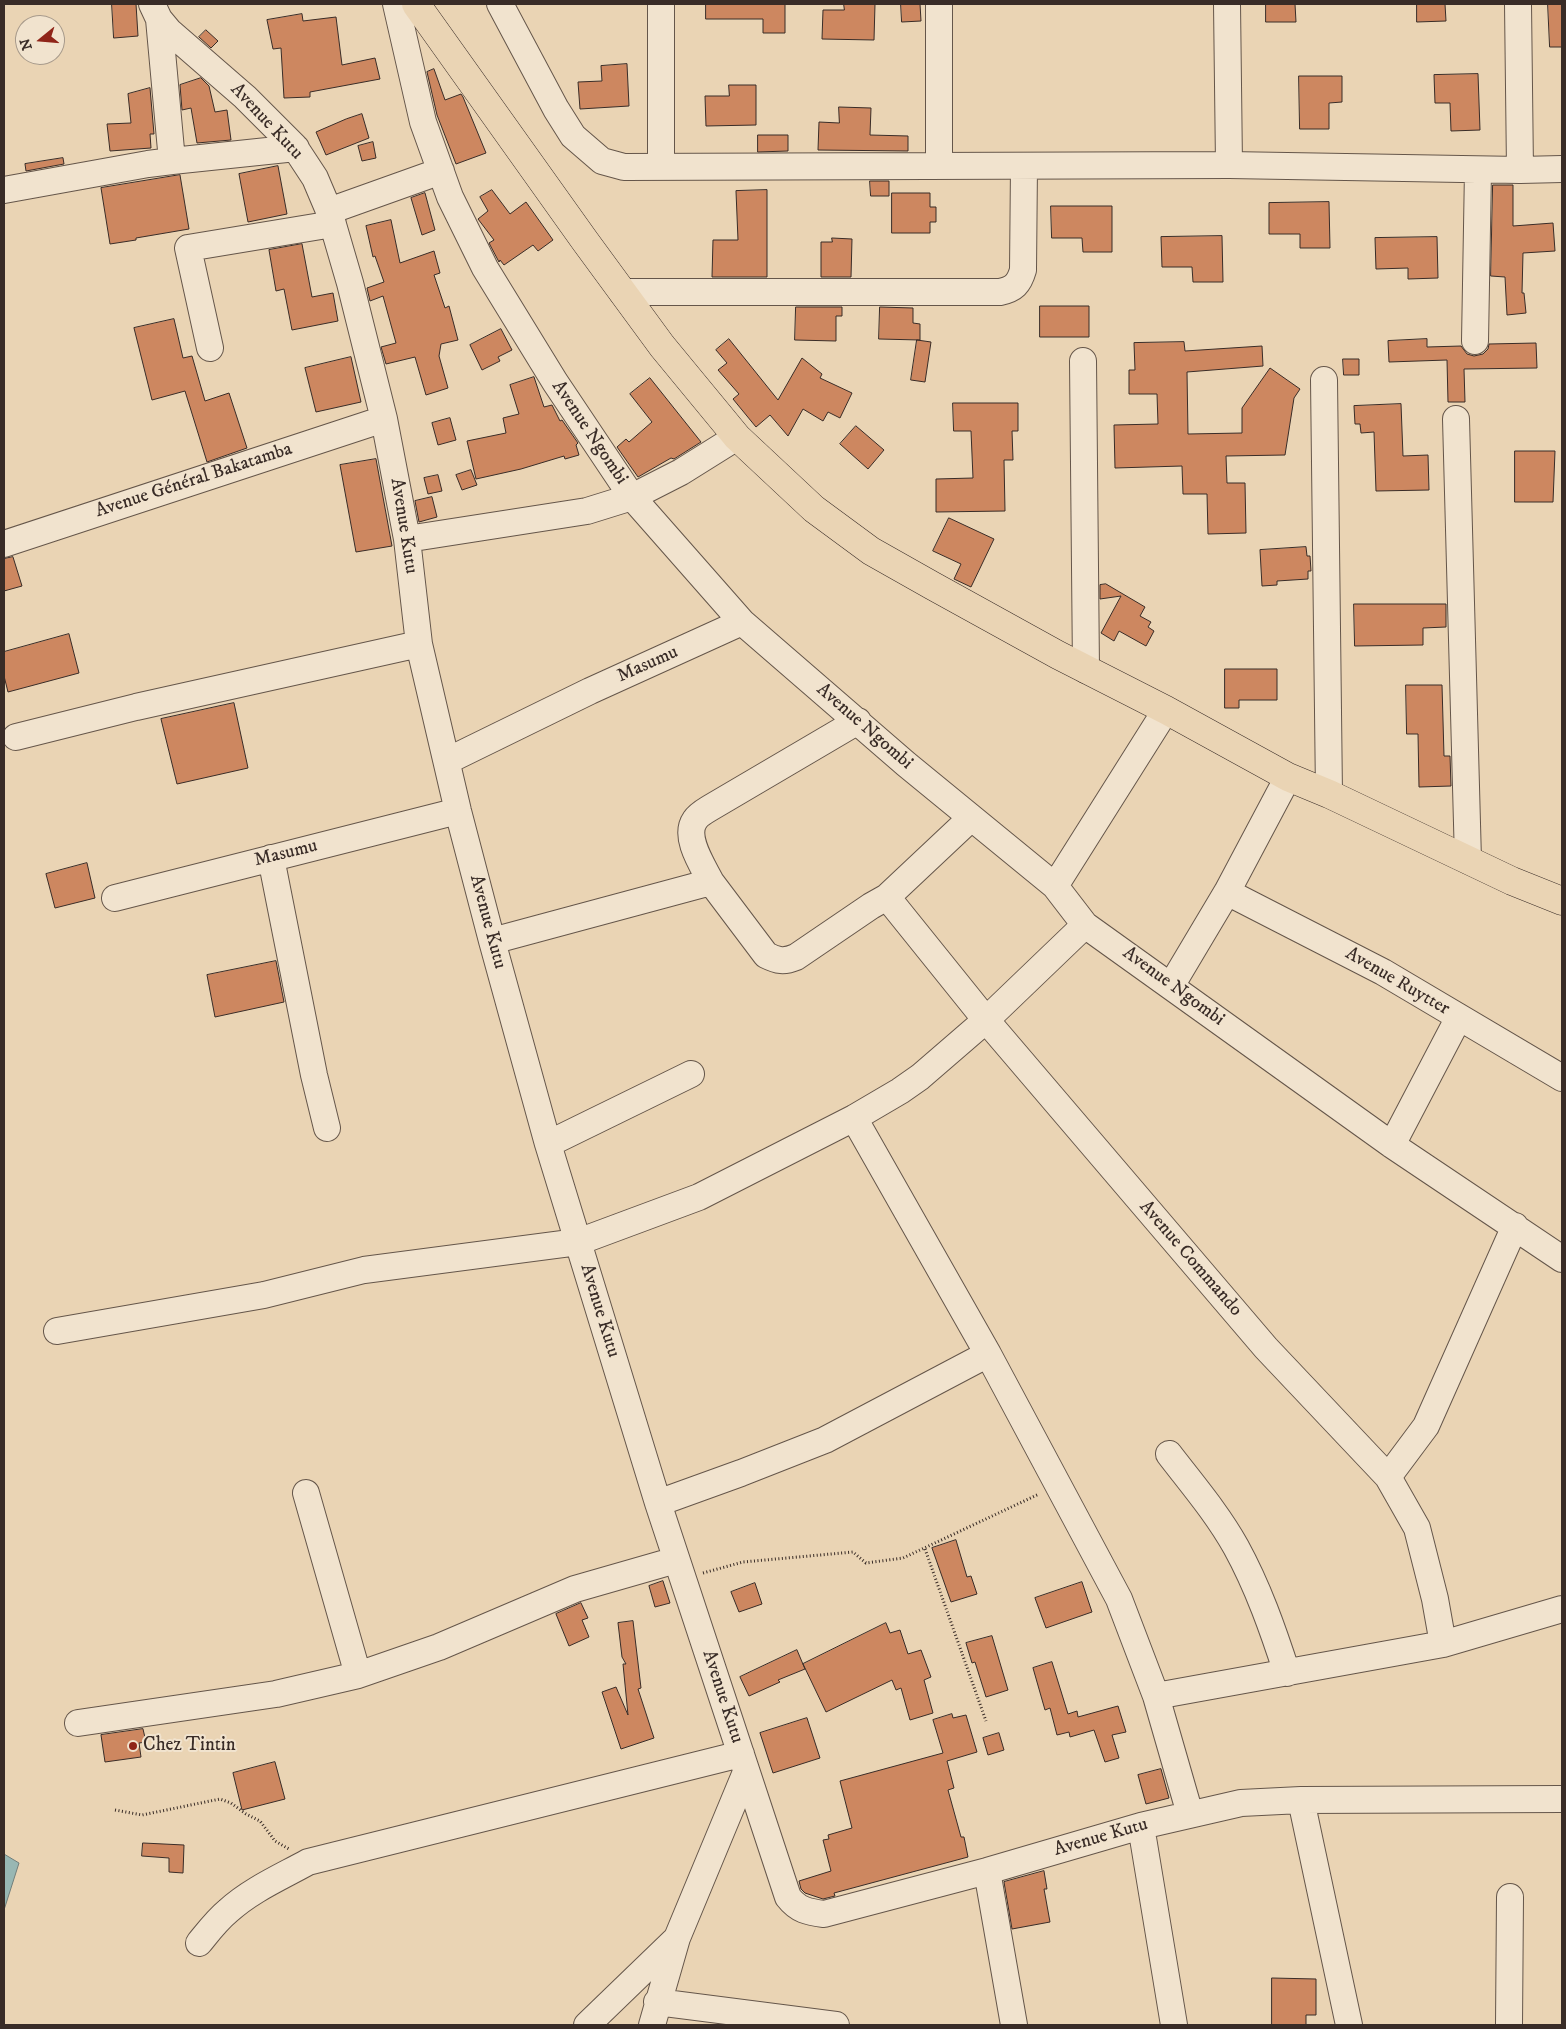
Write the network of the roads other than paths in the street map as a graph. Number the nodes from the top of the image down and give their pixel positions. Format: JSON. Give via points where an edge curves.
{"nodes":[{"id":1,"x":396,"y":4,"type":"edge"},
{"id":2,"x":416,"y":4,"type":"edge"},
{"id":3,"x":500,"y":4,"type":"edge"},
{"id":4,"x":661,"y":4,"type":"edge"},
{"id":5,"x":939,"y":4,"type":"edge"},
{"id":6,"x":1228,"y":4,"type":"edge"},
{"id":7,"x":1518,"y":4,"type":"edge"},
{"id":8,"x":155,"y":11,"type":"edge"},
{"id":9,"x":296,"y":148,"type":"junction"},
{"id":10,"x":172,"y":161,"type":"junction"},
{"id":11,"x":1229,"y":165,"type":"junction"},
{"id":12,"x":661,"y":166,"type":"junction"},
{"id":13,"x":939,"y":166,"type":"junction"},
{"id":14,"x":1024,"y":166,"type":"junction"},
{"id":15,"x":1562,"y":169,"type":"edge"},
{"id":16,"x":1478,"y":170,"type":"junction"},
{"id":17,"x":1520,"y":170,"type":"junction"},
{"id":18,"x":440,"y":171,"type":"junction"},
{"id":19,"x":4,"y":190,"type":"edge"},
{"id":20,"x":331,"y":217,"type":"junction"},
{"id":21,"x":622,"y":292,"type":"junction"},
{"id":22,"x":1474,"y":341,"type":"dead end"},
{"id":23,"x":210,"y":348,"type":"dead end"},
{"id":24,"x":1083,"y":361,"type":"dead end"},
{"id":25,"x":1324,"y":380,"type":"dead end"},
{"id":26,"x":384,"y":419,"type":"junction"},
{"id":27,"x":1456,"y":419,"type":"dead end"},
{"id":28,"x":737,"y":437,"type":"junction"},
{"id":29,"x":632,"y":497,"type":"junction"},
{"id":30,"x":407,"y":540,"type":"junction"},
{"id":31,"x":4,"y":544,"type":"edge"},
{"id":32,"x":742,"y":622,"type":"junction"},
{"id":33,"x":419,"y":644,"type":"junction"},
{"id":34,"x":1086,"y":670,"type":"junction"},
{"id":35,"x":1166,"y":710,"type":"junction"},
{"id":36,"x":858,"y":721,"type":"junction"},
{"id":37,"x":16,"y":737,"type":"dead end"},
{"id":38,"x":447,"y":761,"type":"junction"},
{"id":39,"x":1288,"y":776,"type":"junction"},
{"id":40,"x":1329,"y":794,"type":"junction"},
{"id":41,"x":458,"y":811,"type":"junction"},
{"id":42,"x":971,"y":818,"type":"junction"},
{"id":43,"x":271,"y":858,"type":"junction"},
{"id":44,"x":1468,"y":860,"type":"junction"},
{"id":45,"x":711,"y":882,"type":"junction"},
{"id":46,"x":1055,"y":886,"type":"junction"},
{"id":47,"x":1227,"y":892,"type":"junction"},
{"id":48,"x":887,"y":897,"type":"junction"},
{"id":49,"x":115,"y":898,"type":"dead end"},
{"id":50,"x":1562,"y":901,"type":"edge"},
{"id":51,"x":1085,"y":925,"type":"junction"},
{"id":52,"x":492,"y":941,"type":"junction"},
{"id":53,"x":1170,"y":986,"type":"junction"},
{"id":54,"x":1459,"y":1017,"type":"junction"},
{"id":55,"x":986,"y":1020,"type":"junction"},
{"id":56,"x":691,"y":1074,"type":"dead end"},
{"id":57,"x":1562,"y":1078,"type":"edge"},
{"id":58,"x":854,"y":1118,"type":"junction"},
{"id":59,"x":327,"y":1128,"type":"dead end"},
{"id":60,"x":548,"y":1144,"type":"junction"},
{"id":61,"x":1392,"y":1145,"type":"junction"},
{"id":62,"x":1515,"y":1226,"type":"junction"},
{"id":63,"x":578,"y":1242,"type":"junction"},
{"id":64,"x":1562,"y":1259,"type":"edge"},
{"id":65,"x":57,"y":1330,"type":"dead end"},
{"id":66,"x":988,"y":1354,"type":"junction"},
{"id":67,"x":1169,"y":1454,"type":"dead end"},
{"id":68,"x":1388,"y":1477,"type":"junction"},
{"id":69,"x":306,"y":1493,"type":"dead end"},
{"id":70,"x":658,"y":1503,"type":"junction"},
{"id":71,"x":679,"y":1569,"type":"junction"},
{"id":72,"x":1562,"y":1609,"type":"edge"},
{"id":73,"x":1443,"y":1644,"type":"junction"},
{"id":74,"x":1287,"y":1674,"type":"junction"},
{"id":75,"x":358,"y":1675,"type":"junction"},
{"id":76,"x":1156,"y":1696,"type":"junction"},
{"id":77,"x":78,"y":1723,"type":"dead end"},
{"id":78,"x":743,"y":1763,"type":"junction"},
{"id":79,"x":1562,"y":1799,"type":"edge"},
{"id":80,"x":1301,"y":1800,"type":"junction"},
{"id":81,"x":1190,"y":1814,"type":"junction"},
{"id":82,"x":1141,"y":1826,"type":"junction"},
{"id":83,"x":987,"y":1871,"type":"junction"},
{"id":84,"x":1510,"y":1897,"type":"dead end"},
{"id":85,"x":677,"y":1938,"type":"junction"},
{"id":86,"x":200,"y":1943,"type":"dead end"},
{"id":87,"x":655,"y":2014,"type":"edge"},
{"id":88,"x":587,"y":2025,"type":"edge"},
{"id":89,"x":836,"y":2025,"type":"edge"},
{"id":90,"x":1014,"y":2025,"type":"edge"},
{"id":91,"x":1174,"y":2025,"type":"edge"},
{"id":92,"x":1350,"y":2025,"type":"edge"},
{"id":93,"x":1509,"y":2025,"type":"edge"}],
"edges":[{"from":1,"to":18,"type":"street","name":"Avenue Ngombi","via":[[423,122]]},
{"from":2,"to":21,"type":"main road"},
{"from":3,"to":12,"type":"street","via":[[573,136],[602,162],[624,167]]},
{"from":4,"to":12,"type":"street"},
{"from":5,"to":13,"type":"street"},
{"from":6,"to":11,"type":"street"},
{"from":7,"to":17,"type":"street"},
{"from":8,"to":9,"type":"street","name":"Avenue Kutu","via":[[169,31],[245,97]]},
{"from":8,"to":10,"type":"street"},
{"from":9,"to":10,"type":"street"},
{"from":9,"to":20,"type":"street","name":"Avenue Kutu","via":[[315,178]]},
{"from":10,"to":19,"type":"street"},
{"from":11,"to":14,"type":"street"},
{"from":11,"to":16,"type":"street"},
{"from":12,"to":13,"type":"street"},
{"from":13,"to":14,"type":"street"},
{"from":14,"to":21,"type":"street","via":[[1023,270],[1020,282],[1011,290]]},
{"from":15,"to":17,"type":"street"},
{"from":16,"to":17,"type":"street"},
{"from":16,"to":22,"type":"street"},
{"from":18,"to":20,"type":"street"},
{"from":18,"to":29,"type":"street","name":"Avenue Ngombi","via":[[485,268],[555,382]]},
{"from":20,"to":23,"type":"street","via":[[188,248]]},
{"from":20,"to":26,"type":"street","name":"Avenue Kutu"},
{"from":21,"to":28,"type":"main road"},
{"from":24,"to":34,"type":"street"},
{"from":25,"to":40,"type":"street"},
{"from":26,"to":30,"type":"street","name":"Avenue Kutu"},
{"from":26,"to":31,"type":"street","name":"Avenue Général Bakatamba"},
{"from":27,"to":44,"type":"street"},
{"from":28,"to":29,"type":"street","via":[[681,472]]},
{"from":28,"to":34,"type":"main road","via":[[814,509],[871,551]]},
{"from":29,"to":30,"type":"street","via":[[587,511]]},
{"from":29,"to":32,"type":"street","name":"Avenue Ngombi"},
{"from":30,"to":33,"type":"street","name":"Avenue Kutu"},
{"from":32,"to":36,"type":"street","name":"Avenue Ngombi"},
{"from":32,"to":38,"type":"street","name":"Masumu"},
{"from":33,"to":37,"type":"street","via":[[146,704]]},
{"from":33,"to":38,"type":"street","name":"Avenue Kutu"},
{"from":34,"to":35,"type":"main road"},
{"from":35,"to":39,"type":"main road"},
{"from":35,"to":46,"type":"street"},
{"from":36,"to":42,"type":"street","name":"Avenue Ngombi"},
{"from":36,"to":45,"type":"street","via":[[695,819],[691,829],[693,844]]},
{"from":38,"to":41,"type":"street","name":"Avenue Kutu"},
{"from":39,"to":40,"type":"main road"},
{"from":39,"to":47,"type":"street"},
{"from":40,"to":44,"type":"main road"},
{"from":41,"to":43,"type":"street","name":"Masumu"},
{"from":41,"to":52,"type":"street","name":"Avenue Kutu"},
{"from":42,"to":46,"type":"street","name":"Avenue Ngombi"},
{"from":42,"to":48,"type":"street"},
{"from":43,"to":49,"type":"street","name":"Masumu"},
{"from":43,"to":59,"type":"street"},
{"from":44,"to":50,"type":"main road"},
{"from":45,"to":48,"type":"street","via":[[756,944],[777,961],[796,957]]},
{"from":45,"to":52,"type":"street"},
{"from":46,"to":51,"type":"street","name":"Avenue Ngombi"},
{"from":47,"to":53,"type":"street"},
{"from":47,"to":54,"type":"street","name":"Avenue Ruytter","via":[[1383,972]]},
{"from":48,"to":55,"type":"street","name":"Avenue Commando"},
{"from":51,"to":53,"type":"street","name":"Avenue Ngombi"},
{"from":51,"to":55,"type":"street"},
{"from":52,"to":60,"type":"street","name":"Avenue Kutu"},
{"from":53,"to":61,"type":"street","name":"Avenue Ngombi"},
{"from":54,"to":57,"type":"street","name":"Avenue Ruytter"},
{"from":54,"to":61,"type":"street"},
{"from":55,"to":58,"type":"street","via":[[920,1077]]},
{"from":55,"to":68,"type":"street","name":"Avenue Commando","via":[[1266,1348]]},
{"from":56,"to":60,"type":"street"},
{"from":58,"to":63,"type":"street","via":[[699,1197]]},
{"from":58,"to":66,"type":"street"},
{"from":60,"to":63,"type":"street","name":"Avenue Kutu"},
{"from":61,"to":62,"type":"street","name":"Avenue Ngombi"},
{"from":62,"to":64,"type":"street","name":"Avenue Ngombi"},
{"from":62,"to":68,"type":"street","via":[[1426,1426]]},
{"from":63,"to":65,"type":"street","via":[[364,1270],[264,1294]]},
{"from":63,"to":70,"type":"street","name":"Avenue Kutu"},
{"from":66,"to":70,"type":"street","via":[[825,1440]]},
{"from":66,"to":76,"type":"street","via":[[1098,1556],[1119,1599]]},
{"from":67,"to":74,"type":"street","via":[[1235,1545],[1256,1586]]},
{"from":68,"to":73,"type":"street","name":"Avenue Commando","via":[[1417,1528]]},
{"from":69,"to":75,"type":"street"},
{"from":70,"to":71,"type":"street","name":"Avenue Kutu"},
{"from":71,"to":75,"type":"street","via":[[575,1589],[439,1647]]},
{"from":71,"to":78,"type":"street","name":"Avenue Kutu"},
{"from":72,"to":73,"type":"street"},
{"from":73,"to":74,"type":"street"},
{"from":74,"to":76,"type":"street"},
{"from":75,"to":77,"type":"street","via":[[276,1694]]},
{"from":76,"to":81,"type":"street"},
{"from":78,"to":83,"type":"street","name":"Avenue Kutu","via":[[788,1898],[806,1912],[824,1914]]},
{"from":78,"to":85,"type":"street"},
{"from":78,"to":86,"type":"street","via":[[308,1862],[229,1909]]},
{"from":79,"to":80,"type":"street","name":"Avenue Kutu"},
{"from":80,"to":81,"type":"street","name":"Avenue Kutu","via":[[1240,1803]]},
{"from":80,"to":92,"type":"street"},
{"from":81,"to":82,"type":"street","name":"Avenue Kutu"},
{"from":82,"to":83,"type":"street","name":"Avenue Kutu"},
{"from":82,"to":91,"type":"street"},
{"from":83,"to":90,"type":"street"},
{"from":84,"to":93,"type":"street"},
{"from":85,"to":87,"type":"street"},
{"from":85,"to":88,"type":"street"},
{"from":87,"to":89,"type":"street"}]}
